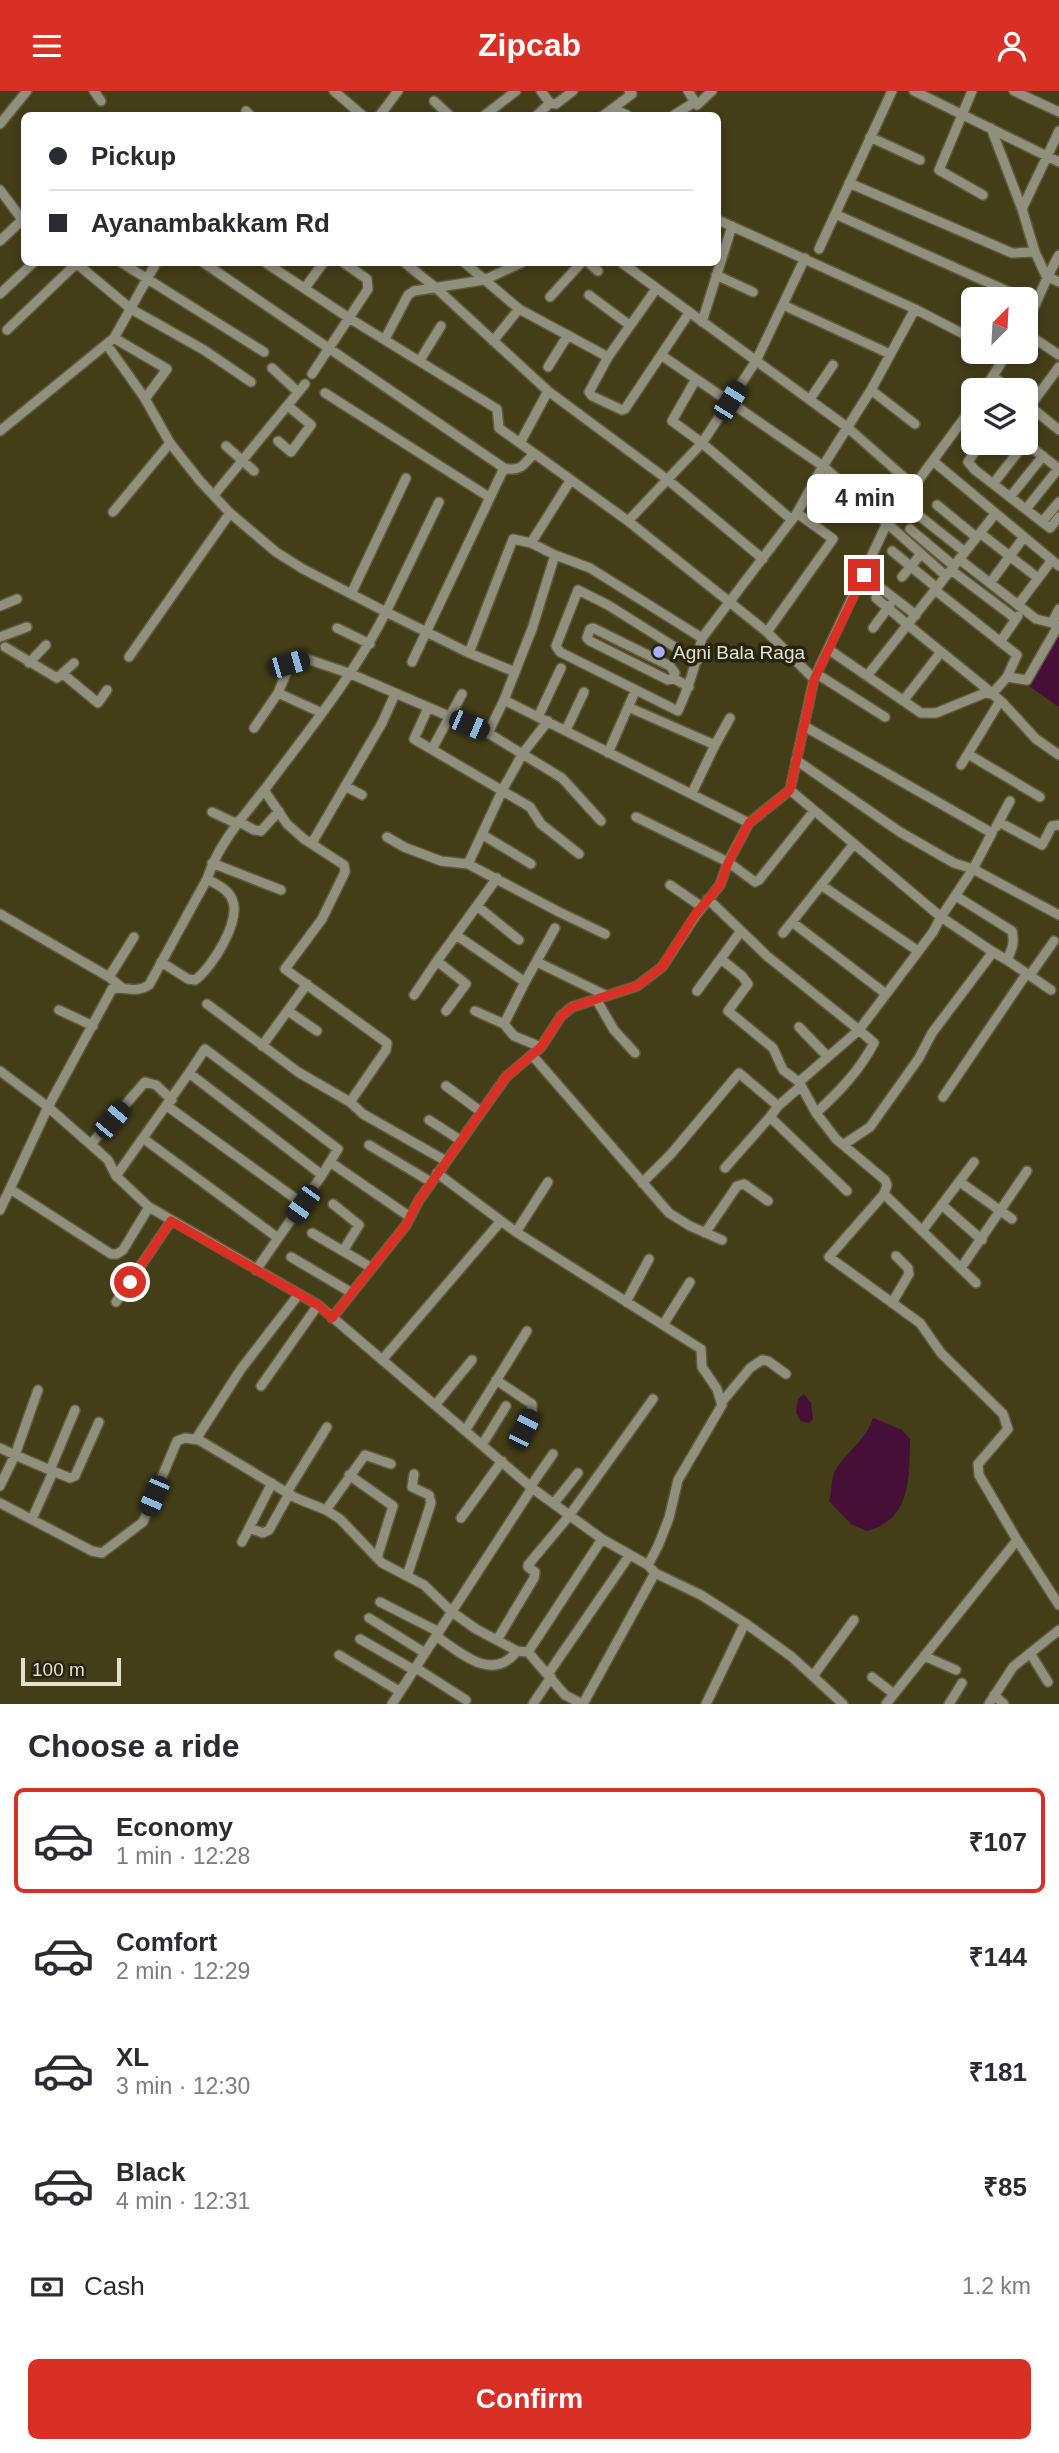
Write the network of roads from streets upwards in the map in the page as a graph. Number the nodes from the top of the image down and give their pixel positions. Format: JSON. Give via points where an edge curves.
{"nodes":[{"id":1,"x":27,"y":91,"type":"edge"},
{"id":2,"x":94,"y":91,"type":"edge"},
{"id":3,"x":398,"y":91,"type":"edge"},
{"id":4,"x":516,"y":91,"type":"edge"},
{"id":5,"x":541,"y":91,"type":"edge"},
{"id":6,"x":573,"y":91,"type":"edge"},
{"id":7,"x":629,"y":91,"type":"edge"},
{"id":8,"x":688,"y":91,"type":"edge"},
{"id":9,"x":712,"y":91,"type":"edge"},
{"id":10,"x":892,"y":91,"type":"edge"},
{"id":11,"x":914,"y":91,"type":"edge"},
{"id":12,"x":972,"y":91,"type":"edge"},
{"id":13,"x":1014,"y":91,"type":"edge"},
{"id":14,"x":338,"y":92,"type":"edge"},
{"id":15,"x":101,"y":100,"type":"dead end"},
{"id":16,"x":434,"y":101,"type":"dead end"},
{"id":17,"x":550,"y":103,"type":"junction"},
{"id":18,"x":690,"y":105,"type":"dead end"},
{"id":19,"x":613,"y":109,"type":"junction"},
{"id":20,"x":359,"y":112,"type":"edge"},
{"id":21,"x":382,"y":112,"type":"edge"},
{"id":22,"x":446,"y":112,"type":"edge"},
{"id":23,"x":489,"y":112,"type":"edge"},
{"id":24,"x":540,"y":112,"type":"edge"},
{"id":25,"x":608,"y":112,"type":"edge"},
{"id":26,"x":620,"y":112,"type":"edge"},
{"id":27,"x":679,"y":112,"type":"edge"},
{"id":28,"x":1059,"y":112,"type":"edge"},
{"id":29,"x":961,"y":114,"type":"junction"},
{"id":30,"x":0,"y":124,"type":"edge"},
{"id":31,"x":991,"y":128,"type":"junction"},
{"id":32,"x":1059,"y":131,"type":"edge"},
{"id":33,"x":870,"y":137,"type":"junction"},
{"id":34,"x":1048,"y":156,"type":"junction"},
{"id":35,"x":920,"y":160,"type":"dead end"},
{"id":36,"x":1059,"y":162,"type":"edge"},
{"id":37,"x":849,"y":183,"type":"junction"},
{"id":38,"x":0,"y":190,"type":"edge"},
{"id":39,"x":983,"y":195,"type":"dead end"},
{"id":40,"x":1022,"y":209,"type":"junction"},
{"id":41,"x":835,"y":213,"type":"junction"},
{"id":42,"x":21,"y":218,"type":"edge"},
{"id":43,"x":721,"y":222,"type":"edge"},
{"id":44,"x":21,"y":223,"type":"edge"},
{"id":45,"x":732,"y":226,"type":"junction"},
{"id":46,"x":0,"y":241,"type":"edge"},
{"id":47,"x":818,"y":249,"type":"dead end"},
{"id":48,"x":1035,"y":252,"type":"junction"},
{"id":49,"x":1059,"y":255,"type":"edge"},
{"id":50,"x":805,"y":258,"type":"junction"},
{"id":51,"x":721,"y":260,"type":"edge"},
{"id":52,"x":30,"y":266,"type":"edge"},
{"id":53,"x":74,"y":266,"type":"edge"},
{"id":54,"x":81,"y":266,"type":"edge"},
{"id":55,"x":127,"y":266,"type":"edge"},
{"id":56,"x":154,"y":266,"type":"edge"},
{"id":57,"x":208,"y":266,"type":"edge"},
{"id":58,"x":273,"y":266,"type":"edge"},
{"id":59,"x":321,"y":266,"type":"edge"},
{"id":60,"x":348,"y":266,"type":"edge"},
{"id":61,"x":409,"y":266,"type":"edge"},
{"id":62,"x":469,"y":266,"type":"edge"},
{"id":63,"x":513,"y":266,"type":"edge"},
{"id":64,"x":578,"y":266,"type":"edge"},
{"id":65,"x":592,"y":266,"type":"edge"},
{"id":66,"x":626,"y":266,"type":"edge"},
{"id":67,"x":719,"y":266,"type":"edge"},
{"id":68,"x":598,"y":271,"type":"dead end"},
{"id":69,"x":716,"y":275,"type":"junction"},
{"id":70,"x":1046,"y":276,"type":"junction"},
{"id":71,"x":147,"y":278,"type":"junction"},
{"id":72,"x":484,"y":279,"type":"junction"},
{"id":73,"x":1059,"y":282,"type":"edge"},
{"id":74,"x":998,"y":287,"type":"edge"},
{"id":75,"x":305,"y":288,"type":"junction"},
{"id":76,"x":436,"y":288,"type":"junction"},
{"id":77,"x":656,"y":289,"type":"junction"},
{"id":78,"x":754,"y":292,"type":"dead end"},
{"id":79,"x":0,"y":294,"type":"edge"},
{"id":80,"x":589,"y":295,"type":"dead end"},
{"id":81,"x":550,"y":297,"type":"dead end"},
{"id":82,"x":1038,"y":298,"type":"edge"},
{"id":83,"x":783,"y":305,"type":"junction"},
{"id":84,"x":131,"y":309,"type":"junction"},
{"id":85,"x":519,"y":309,"type":"junction"},
{"id":86,"x":915,"y":309,"type":"junction"},
{"id":87,"x":689,"y":313,"type":"junction"},
{"id":88,"x":349,"y":318,"type":"junction"},
{"id":89,"x":702,"y":322,"type":"junction"},
{"id":90,"x":628,"y":324,"type":"junction"},
{"id":91,"x":441,"y":326,"type":"dead end"},
{"id":92,"x":8,"y":330,"type":"dead end"},
{"id":93,"x":961,"y":333,"type":"edge"},
{"id":94,"x":568,"y":335,"type":"junction"},
{"id":95,"x":384,"y":338,"type":"junction"},
{"id":96,"x":493,"y":341,"type":"junction"},
{"id":97,"x":1038,"y":341,"type":"edge"},
{"id":98,"x":110,"y":342,"type":"junction"},
{"id":99,"x":330,"y":347,"type":"junction"},
{"id":100,"x":264,"y":352,"type":"dead end"},
{"id":101,"x":890,"y":354,"type":"junction"},
{"id":102,"x":661,"y":355,"type":"junction"},
{"id":103,"x":1059,"y":355,"type":"edge"},
{"id":104,"x":608,"y":357,"type":"junction"},
{"id":105,"x":420,"y":360,"type":"junction"},
{"id":106,"x":755,"y":361,"type":"junction"},
{"id":107,"x":999,"y":364,"type":"edge"},
{"id":108,"x":833,"y":365,"type":"dead end"},
{"id":109,"x":272,"y":367,"type":"dead end"},
{"id":110,"x":548,"y":367,"type":"dead end"},
{"id":111,"x":1059,"y":367,"type":"edge"},
{"id":112,"x":312,"y":375,"type":"dead end"},
{"id":113,"x":994,"y":377,"type":"edge"},
{"id":114,"x":696,"y":379,"type":"junction"},
{"id":115,"x":251,"y":382,"type":"dead end"},
{"id":116,"x":305,"y":384,"type":"dead end"},
{"id":117,"x":871,"y":390,"type":"junction"},
{"id":118,"x":548,"y":391,"type":"junction"},
{"id":119,"x":298,"y":392,"type":"junction"},
{"id":120,"x":325,"y":393,"type":"dead end"},
{"id":121,"x":1038,"y":393,"type":"edge"},
{"id":122,"x":145,"y":399,"type":"junction"},
{"id":123,"x":810,"y":400,"type":"junction"},
{"id":124,"x":730,"y":401,"type":"junction"},
{"id":125,"x":288,"y":406,"type":"junction"},
{"id":126,"x":1038,"y":413,"type":"edge"},
{"id":127,"x":961,"y":422,"type":"edge"},
{"id":128,"x":915,"y":424,"type":"dead end"},
{"id":129,"x":847,"y":427,"type":"junction"},
{"id":130,"x":1059,"y":430,"type":"edge"},
{"id":131,"x":0,"y":431,"type":"edge"},
{"id":132,"x":278,"y":441,"type":"dead end"},
{"id":133,"x":170,"y":443,"type":"junction"},
{"id":134,"x":520,"y":443,"type":"junction"},
{"id":135,"x":702,"y":443,"type":"junction"},
{"id":136,"x":226,"y":446,"type":"dead end"},
{"id":137,"x":1038,"y":452,"type":"edge"},
{"id":138,"x":534,"y":453,"type":"junction"},
{"id":139,"x":972,"y":455,"type":"edge"},
{"id":140,"x":1016,"y":455,"type":"edge"},
{"id":141,"x":1043,"y":456,"type":"junction"},
{"id":142,"x":243,"y":461,"type":"junction"},
{"id":143,"x":933,"y":461,"type":"junction"},
{"id":144,"x":823,"y":466,"type":"junction"},
{"id":145,"x":504,"y":468,"type":"junction"},
{"id":146,"x":1059,"y":469,"type":"edge"},
{"id":147,"x":254,"y":471,"type":"dead end"},
{"id":148,"x":406,"y":478,"type":"dead end"},
{"id":149,"x":668,"y":480,"type":"junction"},
{"id":150,"x":570,"y":481,"type":"junction"},
{"id":151,"x":993,"y":484,"type":"junction"},
{"id":152,"x":915,"y":487,"type":"junction"},
{"id":153,"x":214,"y":495,"type":"junction"},
{"id":154,"x":1010,"y":497,"type":"junction"},
{"id":155,"x":489,"y":498,"type":"junction"},
{"id":156,"x":439,"y":502,"type":"dead end"},
{"id":157,"x":1059,"y":502,"type":"edge"},
{"id":158,"x":903,"y":503,"type":"junction"},
{"id":159,"x":937,"y":505,"type":"dead end"},
{"id":160,"x":1026,"y":509,"type":"junction"},
{"id":161,"x":113,"y":512,"type":"dead end"},
{"id":162,"x":230,"y":513,"type":"junction"},
{"id":163,"x":995,"y":514,"type":"junction"},
{"id":164,"x":794,"y":516,"type":"junction"},
{"id":165,"x":1059,"y":517,"type":"edge"},
{"id":166,"x":628,"y":521,"type":"junction"},
{"id":167,"x":1042,"y":522,"type":"junction"},
{"id":168,"x":887,"y":523,"type":"junction"},
{"id":169,"x":910,"y":530,"type":"dead end"},
{"id":170,"x":978,"y":535,"type":"junction"},
{"id":171,"x":1024,"y":537,"type":"junction"},
{"id":172,"x":531,"y":543,"type":"junction"},
{"id":173,"x":892,"y":551,"type":"dead end"},
{"id":174,"x":920,"y":554,"type":"junction"},
{"id":175,"x":555,"y":555,"type":"junction"},
{"id":176,"x":1010,"y":557,"type":"junction"},
{"id":177,"x":763,"y":559,"type":"junction"},
{"id":178,"x":1056,"y":563,"type":"edge"},
{"id":179,"x":955,"y":564,"type":"junction"},
{"id":180,"x":910,"y":566,"type":"junction"},
{"id":181,"x":864,"y":575,"type":"junction"},
{"id":182,"x":902,"y":577,"type":"dead end"},
{"id":183,"x":1038,"y":578,"type":"junction"},
{"id":184,"x":990,"y":583,"type":"junction"},
{"id":185,"x":936,"y":589,"type":"junction"},
{"id":186,"x":351,"y":594,"type":"junction"},
{"id":187,"x":876,"y":598,"type":"dead end"},
{"id":188,"x":895,"y":598,"type":"junction"},
{"id":189,"x":17,"y":599,"type":"dead end"},
{"id":190,"x":729,"y":604,"type":"junction"},
{"id":191,"x":0,"y":606,"type":"edge"},
{"id":192,"x":889,"y":607,"type":"junction"},
{"id":193,"x":1020,"y":607,"type":"junction"},
{"id":194,"x":1059,"y":609,"type":"edge"},
{"id":195,"x":386,"y":612,"type":"junction"},
{"id":196,"x":916,"y":615,"type":"junction"},
{"id":197,"x":1016,"y":619,"type":"junction"},
{"id":198,"x":908,"y":625,"type":"junction"},
{"id":199,"x":1057,"y":625,"type":"edge"},
{"id":200,"x":27,"y":627,"type":"dead end"},
{"id":201,"x":337,"y":628,"type":"dead end"},
{"id":202,"x":873,"y":628,"type":"dead end"},
{"id":203,"x":426,"y":632,"type":"junction"},
{"id":204,"x":767,"y":632,"type":"junction"},
{"id":205,"x":0,"y":637,"type":"edge"},
{"id":206,"x":702,"y":638,"type":"junction"},
{"id":207,"x":1000,"y":642,"type":"junction"},
{"id":208,"x":370,"y":643,"type":"junction"},
{"id":209,"x":46,"y":645,"type":"dead end"},
{"id":210,"x":2,"y":647,"type":"edge"},
{"id":211,"x":828,"y":649,"type":"junction"},
{"id":212,"x":941,"y":652,"type":"junction"},
{"id":213,"x":469,"y":653,"type":"junction"},
{"id":214,"x":129,"y":657,"type":"dead end"},
{"id":215,"x":697,"y":661,"type":"junction"},
{"id":216,"x":412,"y":662,"type":"dead end"},
{"id":217,"x":29,"y":663,"type":"junction"},
{"id":218,"x":74,"y":663,"type":"dead end"},
{"id":219,"x":561,"y":668,"type":"dead end"},
{"id":220,"x":515,"y":672,"type":"junction"},
{"id":221,"x":63,"y":674,"type":"junction"},
{"id":222,"x":351,"y":674,"type":"junction"},
{"id":223,"x":867,"y":676,"type":"junction"},
{"id":224,"x":816,"y":677,"type":"junction"},
{"id":225,"x":1007,"y":677,"type":"junction"},
{"id":226,"x":673,"y":678,"type":"junction"},
{"id":227,"x":689,"y":687,"type":"junction"},
{"id":228,"x":107,"y":690,"type":"dead end"},
{"id":229,"x":584,"y":692,"type":"dead end"},
{"id":230,"x":278,"y":693,"type":"junction"},
{"id":231,"x":396,"y":694,"type":"junction"},
{"id":232,"x":462,"y":694,"type":"dead end"},
{"id":233,"x":992,"y":694,"type":"junction"},
{"id":234,"x":633,"y":696,"type":"dead end"},
{"id":235,"x":504,"y":700,"type":"junction"},
{"id":236,"x":903,"y":701,"type":"junction"},
{"id":237,"x":1000,"y":701,"type":"junction"},
{"id":238,"x":628,"y":707,"type":"junction"},
{"id":239,"x":428,"y":708,"type":"junction"},
{"id":240,"x":321,"y":713,"type":"junction"},
{"id":241,"x":450,"y":717,"type":"junction"},
{"id":242,"x":886,"y":717,"type":"dead end"},
{"id":243,"x":730,"y":718,"type":"dead end"},
{"id":244,"x":543,"y":719,"type":"junction"},
{"id":245,"x":804,"y":726,"type":"junction"},
{"id":246,"x":254,"y":728,"type":"dead end"},
{"id":247,"x":566,"y":730,"type":"junction"},
{"id":248,"x":488,"y":733,"type":"junction"},
{"id":249,"x":715,"y":745,"type":"junction"},
{"id":250,"x":432,"y":749,"type":"junction"},
{"id":251,"x":523,"y":753,"type":"junction"},
{"id":252,"x":608,"y":753,"type":"junction"},
{"id":253,"x":968,"y":754,"type":"junction"},
{"id":254,"x":1059,"y":755,"type":"edge"},
{"id":255,"x":796,"y":760,"type":"junction"},
{"id":256,"x":961,"y":765,"type":"dead end"},
{"id":257,"x":345,"y":786,"type":"junction"},
{"id":258,"x":503,"y":789,"type":"junction"},
{"id":259,"x":264,"y":790,"type":"junction"},
{"id":260,"x":790,"y":790,"type":"junction"},
{"id":261,"x":692,"y":793,"type":"junction"},
{"id":262,"x":362,"y":795,"type":"dead end"},
{"id":263,"x":1040,"y":797,"type":"dead end"},
{"id":264,"x":1010,"y":801,"type":"dead end"},
{"id":265,"x":279,"y":811,"type":"junction"},
{"id":266,"x":814,"y":811,"type":"junction"},
{"id":267,"x":212,"y":812,"type":"dead end"},
{"id":268,"x":636,"y":817,"type":"dead end"},
{"id":269,"x":601,"y":821,"type":"dead end"},
{"id":270,"x":237,"y":822,"type":"junction"},
{"id":271,"x":999,"y":822,"type":"junction"},
{"id":272,"x":749,"y":823,"type":"junction"},
{"id":273,"x":1059,"y":825,"type":"edge"},
{"id":274,"x":992,"y":833,"type":"junction"},
{"id":275,"x":483,"y":835,"type":"junction"},
{"id":276,"x":387,"y":837,"type":"dead end"},
{"id":277,"x":312,"y":843,"type":"junction"},
{"id":278,"x":853,"y":845,"type":"junction"},
{"id":279,"x":579,"y":854,"type":"dead end"},
{"id":280,"x":728,"y":862,"type":"junction"},
{"id":281,"x":212,"y":863,"type":"junction"},
{"id":282,"x":468,"y":864,"type":"junction"},
{"id":283,"x":531,"y":864,"type":"dead end"},
{"id":284,"x":973,"y":869,"type":"junction"},
{"id":285,"x":498,"y":878,"type":"junction"},
{"id":286,"x":206,"y":879,"type":"junction"},
{"id":287,"x":670,"y":885,"type":"dead end"},
{"id":288,"x":821,"y":885,"type":"junction"},
{"id":289,"x":281,"y":890,"type":"dead end"},
{"id":290,"x":956,"y":896,"type":"junction"},
{"id":291,"x":705,"y":903,"type":"junction"},
{"id":292,"x":477,"y":906,"type":"junction"},
{"id":293,"x":0,"y":914,"type":"edge"},
{"id":294,"x":1059,"y":915,"type":"edge"},
{"id":295,"x":942,"y":917,"type":"junction"},
{"id":296,"x":792,"y":922,"type":"junction"},
{"id":297,"x":555,"y":928,"type":"dead end"},
{"id":298,"x":741,"y":931,"type":"junction"},
{"id":299,"x":783,"y":933,"type":"dead end"},
{"id":300,"x":605,"y":934,"type":"dead end"},
{"id":301,"x":456,"y":935,"type":"junction"},
{"id":302,"x":134,"y":937,"type":"dead end"},
{"id":303,"x":519,"y":940,"type":"dead end"},
{"id":304,"x":1054,"y":941,"type":"dead end"},
{"id":305,"x":918,"y":951,"type":"junction"},
{"id":306,"x":993,"y":952,"type":"junction"},
{"id":307,"x":721,"y":959,"type":"junction"},
{"id":308,"x":1007,"y":960,"type":"junction"},
{"id":309,"x":437,"y":961,"type":"junction"},
{"id":310,"x":161,"y":962,"type":"junction"},
{"id":311,"x":537,"y":962,"type":"junction"},
{"id":312,"x":1029,"y":974,"type":"junction"},
{"id":313,"x":109,"y":977,"type":"junction"},
{"id":314,"x":524,"y":982,"type":"junction"},
{"id":315,"x":307,"y":984,"type":"junction"},
{"id":316,"x":121,"y":987,"type":"junction"},
{"id":317,"x":1051,"y":990,"type":"dead end"},
{"id":318,"x":697,"y":991,"type":"dead end"},
{"id":319,"x":886,"y":994,"type":"junction"},
{"id":320,"x":414,"y":995,"type":"dead end"},
{"id":321,"x":600,"y":997,"type":"junction"},
{"id":322,"x":207,"y":1004,"type":"dead end"},
{"id":323,"x":59,"y":1010,"type":"dead end"},
{"id":324,"x":288,"y":1011,"type":"junction"},
{"id":325,"x":446,"y":1011,"type":"dead end"},
{"id":326,"x":475,"y":1011,"type":"dead end"},
{"id":327,"x":504,"y":1024,"type":"junction"},
{"id":328,"x":93,"y":1026,"type":"junction"},
{"id":329,"x":799,"y":1027,"type":"dead end"},
{"id":330,"x":859,"y":1030,"type":"junction"},
{"id":331,"x":317,"y":1031,"type":"dead end"},
{"id":332,"x":262,"y":1047,"type":"junction"},
{"id":333,"x":541,"y":1047,"type":"junction"},
{"id":334,"x":635,"y":1053,"type":"dead end"},
{"id":335,"x":532,"y":1055,"type":"junction"},
{"id":336,"x":828,"y":1057,"type":"junction"},
{"id":337,"x":0,"y":1071,"type":"edge"},
{"id":338,"x":189,"y":1073,"type":"junction"},
{"id":339,"x":800,"y":1084,"type":"junction"},
{"id":340,"x":446,"y":1086,"type":"dead end"},
{"id":341,"x":943,"y":1097,"type":"dead end"},
{"id":342,"x":350,"y":1102,"type":"junction"},
{"id":343,"x":170,"y":1103,"type":"junction"},
{"id":344,"x":778,"y":1106,"type":"junction"},
{"id":345,"x":48,"y":1107,"type":"junction"},
{"id":346,"x":480,"y":1111,"type":"junction"},
{"id":347,"x":816,"y":1113,"type":"junction"},
{"id":348,"x":771,"y":1117,"type":"junction"},
{"id":349,"x":429,"y":1119,"type":"dead end"},
{"id":350,"x":144,"y":1139,"type":"junction"},
{"id":351,"x":460,"y":1140,"type":"junction"},
{"id":352,"x":91,"y":1144,"type":"junction"},
{"id":353,"x":369,"y":1145,"type":"dead end"},
{"id":354,"x":844,"y":1145,"type":"junction"},
{"id":355,"x":446,"y":1161,"type":"junction"},
{"id":356,"x":330,"y":1162,"type":"junction"},
{"id":357,"x":974,"y":1162,"type":"dead end"},
{"id":358,"x":725,"y":1168,"type":"dead end"},
{"id":359,"x":1027,"y":1171,"type":"dead end"},
{"id":360,"x":437,"y":1173,"type":"junction"},
{"id":361,"x":322,"y":1175,"type":"junction"},
{"id":362,"x":116,"y":1176,"type":"junction"},
{"id":363,"x":431,"y":1182,"type":"junction"},
{"id":364,"x":548,"y":1182,"type":"dead end"},
{"id":365,"x":960,"y":1182,"type":"junction"},
{"id":366,"x":642,"y":1183,"type":"junction"},
{"id":367,"x":10,"y":1189,"type":"junction"},
{"id":368,"x":847,"y":1191,"type":"dead end"},
{"id":369,"x":884,"y":1194,"type":"junction"},
{"id":370,"x":768,"y":1201,"type":"dead end"},
{"id":371,"x":303,"y":1204,"type":"junction"},
{"id":372,"x":333,"y":1204,"type":"dead end"},
{"id":373,"x":942,"y":1205,"type":"junction"},
{"id":374,"x":149,"y":1206,"type":"junction"},
{"id":375,"x":0,"y":1210,"type":"edge"},
{"id":376,"x":1000,"y":1212,"type":"junction"},
{"id":377,"x":410,"y":1217,"type":"junction"},
{"id":378,"x":1012,"y":1219,"type":"dead end"},
{"id":379,"x":171,"y":1221,"type":"junction"},
{"id":380,"x":500,"y":1221,"type":"junction"},
{"id":381,"x":922,"y":1231,"type":"junction"},
{"id":382,"x":516,"y":1232,"type":"junction"},
{"id":383,"x":312,"y":1233,"type":"dead end"},
{"id":384,"x":705,"y":1233,"type":"junction"},
{"id":385,"x":278,"y":1238,"type":"junction"},
{"id":386,"x":722,"y":1240,"type":"dead end"},
{"id":387,"x":982,"y":1240,"type":"junction"},
{"id":388,"x":343,"y":1251,"type":"junction"},
{"id":389,"x":895,"y":1256,"type":"dead end"},
{"id":390,"x":290,"y":1257,"type":"dead end"},
{"id":391,"x":649,"y":1259,"type":"dead end"},
{"id":392,"x":372,"y":1268,"type":"junction"},
{"id":393,"x":961,"y":1268,"type":"junction"},
{"id":394,"x":256,"y":1270,"type":"junction"},
{"id":395,"x":690,"y":1282,"type":"dead end"},
{"id":396,"x":976,"y":1283,"type":"dead end"},
{"id":397,"x":352,"y":1293,"type":"junction"},
{"id":398,"x":299,"y":1294,"type":"junction"},
{"id":399,"x":116,"y":1302,"type":"dead end"},
{"id":400,"x":626,"y":1302,"type":"junction"},
{"id":401,"x":892,"y":1303,"type":"junction"},
{"id":402,"x":318,"y":1305,"type":"junction"},
{"id":403,"x":332,"y":1318,"type":"junction"},
{"id":404,"x":663,"y":1325,"type":"junction"},
{"id":405,"x":527,"y":1331,"type":"dead end"},
{"id":406,"x":382,"y":1360,"type":"junction"},
{"id":407,"x":472,"y":1360,"type":"dead end"},
{"id":408,"x":786,"y":1374,"type":"dead end"},
{"id":409,"x":496,"y":1380,"type":"junction"},
{"id":410,"x":261,"y":1386,"type":"dead end"},
{"id":411,"x":38,"y":1390,"type":"dead end"},
{"id":412,"x":653,"y":1399,"type":"dead end"},
{"id":413,"x":722,"y":1402,"type":"junction"},
{"id":414,"x":436,"y":1404,"type":"junction"},
{"id":415,"x":506,"y":1405,"type":"dead end"},
{"id":416,"x":75,"y":1410,"type":"dead end"},
{"id":417,"x":99,"y":1422,"type":"dead end"},
{"id":418,"x":327,"y":1427,"type":"dead end"},
{"id":419,"x":524,"y":1429,"type":"dead end"},
{"id":420,"x":465,"y":1431,"type":"junction"},
{"id":421,"x":196,"y":1439,"type":"junction"},
{"id":422,"x":482,"y":1445,"type":"junction"},
{"id":423,"x":0,"y":1448,"type":"edge"},
{"id":424,"x":553,"y":1454,"type":"dead end"},
{"id":425,"x":15,"y":1455,"type":"junction"},
{"id":426,"x":502,"y":1461,"type":"junction"},
{"id":427,"x":391,"y":1464,"type":"dead end"},
{"id":428,"x":52,"y":1471,"type":"junction"},
{"id":429,"x":578,"y":1473,"type":"dead end"},
{"id":430,"x":414,"y":1474,"type":"dead end"},
{"id":431,"x":349,"y":1475,"type":"junction"},
{"id":432,"x":272,"y":1483,"type":"junction"},
{"id":433,"x":0,"y":1486,"type":"edge"},
{"id":434,"x":531,"y":1487,"type":"junction"},
{"id":435,"x":288,"y":1493,"type":"junction"},
{"id":436,"x":0,"y":1503,"type":"edge"},
{"id":437,"x":554,"y":1503,"type":"junction"},
{"id":438,"x":326,"y":1510,"type":"junction"},
{"id":439,"x":569,"y":1515,"type":"junction"},
{"id":440,"x":461,"y":1518,"type":"dead end"},
{"id":441,"x":32,"y":1519,"type":"junction"},
{"id":442,"x":249,"y":1528,"type":"junction"},
{"id":443,"x":602,"y":1539,"type":"junction"},
{"id":444,"x":1017,"y":1540,"type":"junction"},
{"id":445,"x":242,"y":1542,"type":"dead end"},
{"id":446,"x":629,"y":1556,"type":"junction"},
{"id":447,"x":377,"y":1558,"type":"junction"},
{"id":448,"x":648,"y":1565,"type":"junction"},
{"id":449,"x":655,"y":1573,"type":"junction"},
{"id":450,"x":407,"y":1576,"type":"junction"},
{"id":451,"x":380,"y":1602,"type":"dead end"},
{"id":452,"x":1059,"y":1605,"type":"edge"},
{"id":453,"x":452,"y":1612,"type":"junction"},
{"id":454,"x":369,"y":1618,"type":"dead end"},
{"id":455,"x":854,"y":1620,"type":"dead end"},
{"id":456,"x":746,"y":1623,"type":"junction"},
{"id":457,"x":1059,"y":1630,"type":"edge"},
{"id":458,"x":438,"y":1634,"type":"junction"},
{"id":459,"x":360,"y":1639,"type":"dead end"},
{"id":460,"x":496,"y":1640,"type":"junction"},
{"id":461,"x":517,"y":1651,"type":"junction"},
{"id":462,"x":528,"y":1652,"type":"junction"},
{"id":463,"x":425,"y":1653,"type":"junction"},
{"id":464,"x":1030,"y":1653,"type":"junction"},
{"id":465,"x":339,"y":1655,"type":"dead end"},
{"id":466,"x":924,"y":1656,"type":"junction"},
{"id":467,"x":415,"y":1669,"type":"junction"},
{"id":468,"x":956,"y":1670,"type":"dead end"},
{"id":469,"x":550,"y":1676,"type":"junction"},
{"id":470,"x":813,"y":1676,"type":"junction"},
{"id":471,"x":872,"y":1677,"type":"dead end"},
{"id":472,"x":1048,"y":1682,"type":"dead end"},
{"id":473,"x":962,"y":1683,"type":"dead end"},
{"id":474,"x":399,"y":1691,"type":"junction"},
{"id":475,"x":894,"y":1694,"type":"junction"},
{"id":476,"x":994,"y":1695,"type":"junction"},
{"id":477,"x":467,"y":1700,"type":"dead end"},
{"id":478,"x":392,"y":1704,"type":"edge"},
{"id":479,"x":533,"y":1704,"type":"edge"},
{"id":480,"x":582,"y":1704,"type":"edge"},
{"id":481,"x":706,"y":1704,"type":"edge"},
{"id":482,"x":843,"y":1704,"type":"edge"},
{"id":483,"x":886,"y":1704,"type":"edge"},
{"id":484,"x":949,"y":1704,"type":"edge"},
{"id":485,"x":989,"y":1704,"type":"edge"},
{"id":486,"x":1004,"y":1704,"type":"edge"}],
"edges":[{"from":1,"to":30,"type":"street"},
{"from":2,"to":15,"type":"street"},
{"from":3,"to":21,"type":"street"},
{"from":4,"to":23,"type":"street"},
{"from":5,"to":17,"type":"street"},
{"from":6,"to":17,"type":"street","via":[[556,104]]},
{"from":7,"to":19,"type":"street","via":[[632,95]]},
{"from":8,"to":9,"type":"street","via":[[698,104]]},
{"from":10,"to":33,"type":"street"},
{"from":11,"to":29,"type":"street"},
{"from":12,"to":29,"type":"street"},
{"from":13,"to":28,"type":"street"},
{"from":14,"to":20,"type":"street"},
{"from":16,"to":22,"type":"street"},
{"from":17,"to":24,"type":"street"},
{"from":18,"to":27,"type":"street"},
{"from":19,"to":25,"type":"street"},
{"from":19,"to":26,"type":"street"},
{"from":29,"to":31,"type":"street"},
{"from":29,"to":39,"type":"street","via":[[939,170]]},
{"from":31,"to":34,"type":"street"},
{"from":31,"to":40,"type":"street"},
{"from":32,"to":34,"type":"street"},
{"from":33,"to":35,"type":"street"},
{"from":33,"to":37,"type":"street"},
{"from":34,"to":36,"type":"street"},
{"from":34,"to":40,"type":"street"},
{"from":37,"to":41,"type":"street"},
{"from":37,"to":48,"type":"street","via":[[1012,253]]},
{"from":38,"to":42,"type":"street"},
{"from":40,"to":48,"type":"street"},
{"from":41,"to":47,"type":"street"},
{"from":41,"to":74,"type":"street"},
{"from":43,"to":45,"type":"street"},
{"from":44,"to":46,"type":"street"},
{"from":45,"to":50,"type":"street"},
{"from":45,"to":51,"type":"street"},
{"from":48,"to":70,"type":"street"},
{"from":49,"to":70,"type":"street"},
{"from":50,"to":83,"type":"street"},
{"from":50,"to":86,"type":"street"},
{"from":52,"to":79,"type":"street"},
{"from":53,"to":92,"type":"street"},
{"from":54,"to":84,"type":"street"},
{"from":55,"to":71,"type":"street"},
{"from":56,"to":71,"type":"street"},
{"from":57,"to":99,"type":"street"},
{"from":58,"to":75,"type":"street"},
{"from":59,"to":75,"type":"street"},
{"from":60,"to":88,"type":"street","via":[[368,284]]},
{"from":61,"to":76,"type":"street"},
{"from":62,"to":72,"type":"street"},
{"from":63,"to":72,"type":"street"},
{"from":64,"to":81,"type":"street"},
{"from":65,"to":68,"type":"street"},
{"from":66,"to":77,"type":"street"},
{"from":67,"to":69,"type":"street"},
{"from":69,"to":78,"type":"street"},
{"from":69,"to":89,"type":"street"},
{"from":70,"to":73,"type":"street"},
{"from":70,"to":82,"type":"street"},
{"from":71,"to":84,"type":"street"},
{"from":71,"to":100,"type":"street"},
{"from":72,"to":76,"type":"street"},
{"from":72,"to":85,"type":"street"},
{"from":75,"to":88,"type":"street"},
{"from":76,"to":95,"type":"street","via":[[408,295]]},
{"from":76,"to":96,"type":"street"},
{"from":77,"to":87,"type":"street"},
{"from":77,"to":90,"type":"street"},
{"from":80,"to":90,"type":"street"},
{"from":83,"to":101,"type":"street"},
{"from":83,"to":106,"type":"street"},
{"from":84,"to":98,"type":"street"},
{"from":84,"to":115,"type":"street"},
{"from":85,"to":94,"type":"street"},
{"from":85,"to":96,"type":"street"},
{"from":86,"to":93,"type":"street"},
{"from":86,"to":101,"type":"street"},
{"from":87,"to":89,"type":"street"},
{"from":87,"to":102,"type":"street"},
{"from":88,"to":95,"type":"street"},
{"from":88,"to":99,"type":"street"},
{"from":89,"to":106,"type":"street"},
{"from":90,"to":104,"type":"street"},
{"from":91,"to":105,"type":"street"},
{"from":94,"to":104,"type":"street"},
{"from":94,"to":110,"type":"street"},
{"from":95,"to":105,"type":"street"},
{"from":96,"to":118,"type":"street"},
{"from":97,"to":103,"type":"street"},
{"from":98,"to":122,"type":"street"},
{"from":98,"to":122,"type":"street","via":[[167,369]]},
{"from":98,"to":131,"type":"street"},
{"from":99,"to":112,"type":"street"},
{"from":99,"to":145,"type":"street"},
{"from":101,"to":117,"type":"street"},
{"from":102,"to":104,"type":"street","via":[[622,410],[589,392]]},
{"from":102,"to":114,"type":"street"},
{"from":105,"to":134,"type":"street","via":[[497,409],[499,428]]},
{"from":106,"to":123,"type":"street"},
{"from":106,"to":124,"type":"street"},
{"from":107,"to":113,"type":"street"},
{"from":108,"to":123,"type":"street"},
{"from":109,"to":119,"type":"street"},
{"from":111,"to":121,"type":"street"},
{"from":114,"to":124,"type":"street"},
{"from":114,"to":135,"type":"street","via":[[671,419]]},
{"from":116,"to":119,"type":"street"},
{"from":117,"to":128,"type":"street"},
{"from":117,"to":129,"type":"street"},
{"from":118,"to":134,"type":"street"},
{"from":118,"to":149,"type":"street"},
{"from":119,"to":125,"type":"street"},
{"from":120,"to":155,"type":"street"},
{"from":122,"to":133,"type":"street"},
{"from":123,"to":129,"type":"street"},
{"from":124,"to":135,"type":"street"},
{"from":124,"to":144,"type":"street"},
{"from":125,"to":132,"type":"street","via":[[311,425],[291,452]]},
{"from":125,"to":142,"type":"street"},
{"from":126,"to":130,"type":"street"},
{"from":127,"to":143,"type":"street"},
{"from":129,"to":144,"type":"street"},
{"from":129,"to":152,"type":"street"},
{"from":133,"to":153,"type":"street"},
{"from":133,"to":161,"type":"street"},
{"from":134,"to":138,"type":"street"},
{"from":135,"to":149,"type":"street"},
{"from":135,"to":164,"type":"street"},
{"from":136,"to":142,"type":"street"},
{"from":137,"to":141,"type":"street"},
{"from":138,"to":145,"type":"street","via":[[520,468]]},
{"from":138,"to":150,"type":"street"},
{"from":139,"to":151,"type":"street","via":[[968,462]]},
{"from":140,"to":151,"type":"street"},
{"from":141,"to":146,"type":"street"},
{"from":141,"to":154,"type":"street"},
{"from":142,"to":147,"type":"street"},
{"from":142,"to":153,"type":"street"},
{"from":143,"to":152,"type":"street"},
{"from":143,"to":163,"type":"street"},
{"from":144,"to":164,"type":"street"},
{"from":144,"to":168,"type":"street"},
{"from":145,"to":155,"type":"street"},
{"from":146,"to":160,"type":"street"},
{"from":148,"to":186,"type":"street"},
{"from":149,"to":166,"type":"street"},
{"from":149,"to":177,"type":"street"},
{"from":150,"to":166,"type":"street"},
{"from":150,"to":172,"type":"street"},
{"from":151,"to":154,"type":"street"},
{"from":152,"to":158,"type":"street"},
{"from":153,"to":162,"type":"street"},
{"from":154,"to":160,"type":"street"},
{"from":155,"to":203,"type":"street"},
{"from":156,"to":195,"type":"street"},
{"from":157,"to":167,"type":"street"},
{"from":158,"to":168,"type":"street"},
{"from":158,"to":179,"type":"street"},
{"from":159,"to":170,"type":"street"},
{"from":160,"to":167,"type":"street"},
{"from":162,"to":186,"type":"street","via":[[276,552]]},
{"from":162,"to":214,"type":"street"},
{"from":163,"to":170,"type":"street"},
{"from":163,"to":171,"type":"street"},
{"from":164,"to":177,"type":"street"},
{"from":164,"to":204,"type":"street","via":[[833,539]]},
{"from":165,"to":167,"type":"street","via":[[1051,528]]},
{"from":166,"to":190,"type":"street"},
{"from":168,"to":174,"type":"street"},
{"from":168,"to":181,"type":"street"},
{"from":169,"to":179,"type":"street"},
{"from":170,"to":176,"type":"street"},
{"from":170,"to":179,"type":"street"},
{"from":171,"to":176,"type":"street"},
{"from":171,"to":178,"type":"street"},
{"from":172,"to":175,"type":"street"},
{"from":172,"to":213,"type":"street","via":[[513,539]]},
{"from":173,"to":180,"type":"street"},
{"from":174,"to":179,"type":"street"},
{"from":174,"to":180,"type":"street"},
{"from":175,"to":206,"type":"street","via":[[590,568]]},
{"from":175,"to":220,"type":"street"},
{"from":176,"to":183,"type":"street"},
{"from":176,"to":184,"type":"street"},
{"from":177,"to":190,"type":"street"},
{"from":178,"to":183,"type":"street"},
{"from":179,"to":184,"type":"street"},
{"from":179,"to":185,"type":"street"},
{"from":179,"to":197,"type":"street"},
{"from":180,"to":182,"type":"street"},
{"from":180,"to":185,"type":"street"},
{"from":181,"to":188,"type":"street"},
{"from":181,"to":211,"type":"street"},
{"from":183,"to":193,"type":"street"},
{"from":184,"to":193,"type":"street"},
{"from":185,"to":196,"type":"street"},
{"from":185,"to":207,"type":"street"},
{"from":186,"to":195,"type":"street"},
{"from":187,"to":192,"type":"street"},
{"from":188,"to":192,"type":"street"},
{"from":188,"to":196,"type":"street"},
{"from":189,"to":191,"type":"street"},
{"from":190,"to":204,"type":"street"},
{"from":190,"to":206,"type":"street"},
{"from":192,"to":198,"type":"street"},
{"from":192,"to":202,"type":"street"},
{"from":193,"to":197,"type":"street"},
{"from":193,"to":199,"type":"street","via":[[1035,619]]},
{"from":194,"to":199,"type":"street"},
{"from":195,"to":203,"type":"street"},
{"from":195,"to":208,"type":"street"},
{"from":196,"to":198,"type":"street"},
{"from":197,"to":207,"type":"street"},
{"from":198,"to":212,"type":"street"},
{"from":198,"to":223,"type":"street"},
{"from":199,"to":225,"type":"street","via":[[1027,680]]},
{"from":200,"to":205,"type":"street"},
{"from":201,"to":208,"type":"street"},
{"from":203,"to":213,"type":"street"},
{"from":203,"to":216,"type":"street"},
{"from":204,"to":224,"type":"street"},
{"from":206,"to":215,"type":"street"},
{"from":207,"to":225,"type":"street","via":[[1017,655]]},
{"from":208,"to":222,"type":"street"},
{"from":209,"to":217,"type":"street"},
{"from":210,"to":217,"type":"street"},
{"from":211,"to":223,"type":"street"},
{"from":211,"to":224,"type":"street"},
{"from":212,"to":233,"type":"street"},
{"from":212,"to":236,"type":"street"},
{"from":213,"to":220,"type":"street"},
{"from":215,"to":227,"type":"street"},
{"from":215,"to":227,"type":"street","via":[[578,590],[556,646],[678,711]]},
{"from":217,"to":221,"type":"street","via":[[55,678]]},
{"from":218,"to":221,"type":"street"},
{"from":219,"to":244,"type":"street"},
{"from":220,"to":235,"type":"street"},
{"from":221,"to":228,"type":"street","via":[[98,703]]},
{"from":222,"to":230,"type":"street","via":[[307,659],[289,664]]},
{"from":222,"to":231,"type":"street"},
{"from":222,"to":240,"type":"street"},
{"from":223,"to":236,"type":"street"},
{"from":224,"to":242,"type":"street"},
{"from":224,"to":245,"type":"street"},
{"from":225,"to":233,"type":"street"},
{"from":226,"to":226,"type":"street","via":[[668,680],[590,641],[590,629],[670,666],[676,673]]},
{"from":226,"to":227,"type":"street"},
{"from":229,"to":247,"type":"street"},
{"from":230,"to":240,"type":"street"},
{"from":230,"to":246,"type":"street"},
{"from":231,"to":239,"type":"street"},
{"from":231,"to":257,"type":"street"},
{"from":232,"to":241,"type":"street"},
{"from":233,"to":236,"type":"street","via":[[936,713],[921,713]]},
{"from":233,"to":237,"type":"street"},
{"from":234,"to":238,"type":"street"},
{"from":235,"to":244,"type":"street"},
{"from":235,"to":248,"type":"street"},
{"from":237,"to":253,"type":"street"},
{"from":237,"to":254,"type":"street","via":[[1036,739]]},
{"from":238,"to":249,"type":"street"},
{"from":238,"to":252,"type":"street"},
{"from":239,"to":241,"type":"street"},
{"from":239,"to":250,"type":"street","via":[[414,739]]},
{"from":240,"to":259,"type":"street"},
{"from":241,"to":248,"type":"street"},
{"from":241,"to":250,"type":"street"},
{"from":243,"to":249,"type":"street"},
{"from":244,"to":247,"type":"street"},
{"from":244,"to":251,"type":"street"},
{"from":245,"to":255,"type":"street"},
{"from":245,"to":274,"type":"street"},
{"from":247,"to":252,"type":"street"},
{"from":248,"to":251,"type":"street"},
{"from":249,"to":261,"type":"street"},
{"from":250,"to":258,"type":"street"},
{"from":251,"to":258,"type":"street"},
{"from":251,"to":269,"type":"street","via":[[562,778]]},
{"from":252,"to":261,"type":"street"},
{"from":253,"to":256,"type":"street"},
{"from":253,"to":263,"type":"street"},
{"from":255,"to":260,"type":"street"},
{"from":255,"to":284,"type":"street","via":[[900,832]]},
{"from":257,"to":262,"type":"street"},
{"from":257,"to":277,"type":"street"},
{"from":258,"to":275,"type":"street"},
{"from":258,"to":279,"type":"street","via":[[530,807],[541,824]]},
{"from":259,"to":265,"type":"street"},
{"from":259,"to":270,"type":"street"},
{"from":260,"to":266,"type":"street"},
{"from":260,"to":272,"type":"street"},
{"from":261,"to":272,"type":"street"},
{"from":264,"to":271,"type":"street"},
{"from":265,"to":270,"type":"street","via":[[261,831]]},
{"from":265,"to":277,"type":"street","via":[[287,824]]},
{"from":266,"to":278,"type":"street"},
{"from":266,"to":280,"type":"street","via":[[759,880],[751,880]]},
{"from":267,"to":270,"type":"street"},
{"from":268,"to":280,"type":"street"},
{"from":270,"to":281,"type":"street"},
{"from":271,"to":273,"type":"street","via":[[1042,845],[1052,826]]},
{"from":271,"to":274,"type":"street"},
{"from":272,"to":280,"type":"street"},
{"from":274,"to":284,"type":"street"},
{"from":275,"to":282,"type":"street"},
{"from":275,"to":283,"type":"street"},
{"from":276,"to":282,"type":"street","via":[[441,861]]},
{"from":277,"to":315,"type":"street","via":[[344,865],[345,873],[322,919],[285,969]]},
{"from":278,"to":288,"type":"street"},
{"from":278,"to":295,"type":"street"},
{"from":280,"to":291,"type":"street","via":[[720,885]]},
{"from":281,"to":286,"type":"street"},
{"from":281,"to":289,"type":"street"},
{"from":282,"to":285,"type":"street"},
{"from":284,"to":290,"type":"street"},
{"from":284,"to":294,"type":"street"},
{"from":285,"to":292,"type":"street"},
{"from":285,"to":300,"type":"street"},
{"from":286,"to":310,"type":"street"},
{"from":286,"to":310,"type":"street","via":[[233,899],[234,918],[227,935],[195,980]]},
{"from":287,"to":291,"type":"street"},
{"from":288,"to":296,"type":"street"},
{"from":288,"to":305,"type":"street"},
{"from":290,"to":295,"type":"street"},
{"from":290,"to":308,"type":"street","via":[[1012,931],[1013,947]]},
{"from":291,"to":298,"type":"street"},
{"from":291,"to":321,"type":"street","via":[[662,967],[637,986]]},
{"from":292,"to":301,"type":"street"},
{"from":292,"to":303,"type":"street"},
{"from":293,"to":313,"type":"street"},
{"from":295,"to":305,"type":"street"},
{"from":295,"to":306,"type":"street"},
{"from":296,"to":299,"type":"street"},
{"from":296,"to":319,"type":"street"},
{"from":297,"to":311,"type":"street"},
{"from":298,"to":307,"type":"street"},
{"from":298,"to":330,"type":"street"},
{"from":301,"to":309,"type":"street"},
{"from":301,"to":314,"type":"street"},
{"from":302,"to":313,"type":"street"},
{"from":304,"to":312,"type":"street"},
{"from":305,"to":319,"type":"street"},
{"from":306,"to":308,"type":"street"},
{"from":306,"to":354,"type":"street","via":[[870,1127]]},
{"from":307,"to":318,"type":"street"},
{"from":307,"to":339,"type":"street","via":[[748,984],[727,1011],[773,1048],[783,1070]]},
{"from":308,"to":312,"type":"street"},
{"from":309,"to":320,"type":"street"},
{"from":309,"to":325,"type":"street","via":[[466,984]]},
{"from":310,"to":316,"type":"street","via":[[142,990]]},
{"from":311,"to":314,"type":"street"},
{"from":311,"to":321,"type":"street"},
{"from":312,"to":317,"type":"street"},
{"from":312,"to":341,"type":"street"},
{"from":313,"to":316,"type":"street"},
{"from":314,"to":327,"type":"street"},
{"from":315,"to":324,"type":"street"},
{"from":315,"to":342,"type":"street","via":[[387,1043]]},
{"from":316,"to":328,"type":"street","via":[[112,989]]},
{"from":319,"to":330,"type":"street"},
{"from":321,"to":333,"type":"street","via":[[561,1016]]},
{"from":321,"to":334,"type":"street","via":[[614,1030]]},
{"from":322,"to":332,"type":"street"},
{"from":323,"to":328,"type":"street"},
{"from":324,"to":331,"type":"street"},
{"from":324,"to":332,"type":"street"},
{"from":326,"to":327,"type":"street"},
{"from":327,"to":333,"type":"street","via":[[514,1036]]},
{"from":328,"to":345,"type":"street"},
{"from":329,"to":336,"type":"street"},
{"from":330,"to":336,"type":"street"},
{"from":330,"to":347,"type":"street","via":[[874,1043],[850,1081]]},
{"from":332,"to":342,"type":"street"},
{"from":333,"to":335,"type":"street"},
{"from":335,"to":346,"type":"street","via":[[506,1077]]},
{"from":335,"to":366,"type":"street"},
{"from":336,"to":339,"type":"street"},
{"from":337,"to":345,"type":"street"},
{"from":338,"to":343,"type":"street"},
{"from":338,"to":356,"type":"street","via":[[205,1049],[338,1149]]},
{"from":338,"to":361,"type":"street"},
{"from":339,"to":344,"type":"street"},
{"from":339,"to":347,"type":"street"},
{"from":340,"to":346,"type":"street"},
{"from":342,"to":355,"type":"street"},
{"from":343,"to":350,"type":"street"},
{"from":343,"to":352,"type":"street","via":[[156,1085],[145,1082]]},
{"from":343,"to":371,"type":"street"},
{"from":344,"to":348,"type":"street"},
{"from":344,"to":366,"type":"street","via":[[739,1073]]},
{"from":345,"to":352,"type":"street"},
{"from":345,"to":367,"type":"street"},
{"from":346,"to":351,"type":"street"},
{"from":347,"to":354,"type":"street"},
{"from":348,"to":358,"type":"street"},
{"from":348,"to":368,"type":"street"},
{"from":349,"to":351,"type":"street"},
{"from":350,"to":362,"type":"street"},
{"from":350,"to":385,"type":"street"},
{"from":351,"to":355,"type":"street"},
{"from":352,"to":362,"type":"street","via":[[108,1160]]},
{"from":353,"to":363,"type":"street"},
{"from":354,"to":369,"type":"street","via":[[885,1180]]},
{"from":355,"to":360,"type":"street"},
{"from":356,"to":361,"type":"street"},
{"from":356,"to":377,"type":"street"},
{"from":357,"to":365,"type":"street"},
{"from":359,"to":376,"type":"street"},
{"from":360,"to":363,"type":"street"},
{"from":360,"to":380,"type":"street"},
{"from":361,"to":371,"type":"street"},
{"from":362,"to":374,"type":"street"},
{"from":363,"to":377,"type":"street"},
{"from":364,"to":382,"type":"street"},
{"from":365,"to":373,"type":"street"},
{"from":365,"to":376,"type":"street"},
{"from":366,"to":384,"type":"street","via":[[669,1213]]},
{"from":367,"to":374,"type":"street","via":[[111,1254],[123,1250]]},
{"from":367,"to":375,"type":"street"},
{"from":369,"to":381,"type":"street"},
{"from":369,"to":401,"type":"street","via":[[829,1257]]},
{"from":370,"to":384,"type":"street","via":[[739,1185]]},
{"from":371,"to":385,"type":"street"},
{"from":372,"to":388,"type":"street","via":[[359,1225]]},
{"from":373,"to":381,"type":"street"},
{"from":373,"to":387,"type":"street"},
{"from":374,"to":379,"type":"street"},
{"from":376,"to":378,"type":"street"},
{"from":376,"to":387,"type":"street"},
{"from":377,"to":392,"type":"street"},
{"from":379,"to":394,"type":"street"},
{"from":379,"to":399,"type":"street"},
{"from":380,"to":382,"type":"street"},
{"from":380,"to":406,"type":"street"},
{"from":381,"to":393,"type":"street"},
{"from":382,"to":400,"type":"street"},
{"from":383,"to":388,"type":"street"},
{"from":384,"to":386,"type":"street"},
{"from":385,"to":394,"type":"street"},
{"from":387,"to":393,"type":"street"},
{"from":388,"to":392,"type":"street"},
{"from":389,"to":401,"type":"street","via":[[909,1274]]},
{"from":390,"to":397,"type":"street"},
{"from":391,"to":400,"type":"street"},
{"from":392,"to":397,"type":"street"},
{"from":393,"to":396,"type":"street"},
{"from":394,"to":398,"type":"street"},
{"from":395,"to":404,"type":"street"},
{"from":397,"to":403,"type":"street"},
{"from":398,"to":402,"type":"street"},
{"from":398,"to":421,"type":"street"},
{"from":400,"to":404,"type":"street"},
{"from":401,"to":444,"type":"street","via":[[920,1323],[941,1353],[1003,1414],[1008,1429],[978,1464],[979,1475]]},
{"from":402,"to":403,"type":"street"},
{"from":402,"to":410,"type":"street"},
{"from":403,"to":406,"type":"street"},
{"from":404,"to":413,"type":"street","via":[[701,1349],[702,1367]]},
{"from":405,"to":409,"type":"street"},
{"from":406,"to":414,"type":"street"},
{"from":407,"to":414,"type":"street"},
{"from":408,"to":413,"type":"street","via":[[761,1360]]},
{"from":409,"to":419,"type":"street","via":[[532,1404]]},
{"from":409,"to":420,"type":"street"},
{"from":411,"to":425,"type":"street"},
{"from":412,"to":439,"type":"street"},
{"from":413,"to":448,"type":"street","via":[[678,1480],[669,1518]]},
{"from":414,"to":420,"type":"street"},
{"from":415,"to":422,"type":"street"},
{"from":416,"to":428,"type":"street"},
{"from":417,"to":428,"type":"street","via":[[75,1476]]},
{"from":418,"to":435,"type":"street"},
{"from":420,"to":422,"type":"street"},
{"from":421,"to":432,"type":"street"},
{"from":421,"to":441,"type":"street","via":[[177,1441],[143,1522],[102,1553]]},
{"from":422,"to":426,"type":"street"},
{"from":423,"to":425,"type":"street"},
{"from":424,"to":434,"type":"street"},
{"from":425,"to":428,"type":"street"},
{"from":425,"to":433,"type":"street"},
{"from":426,"to":434,"type":"street"},
{"from":426,"to":440,"type":"street"},
{"from":427,"to":431,"type":"street","via":[[365,1455]]},
{"from":428,"to":441,"type":"street"},
{"from":429,"to":437,"type":"street"},
{"from":430,"to":450,"type":"street","via":[[412,1486],[429,1495],[431,1503]]},
{"from":431,"to":438,"type":"street"},
{"from":431,"to":447,"type":"street","via":[[393,1506]]},
{"from":432,"to":435,"type":"street"},
{"from":432,"to":442,"type":"street"},
{"from":434,"to":437,"type":"street"},
{"from":434,"to":453,"type":"street"},
{"from":435,"to":438,"type":"street"},
{"from":435,"to":442,"type":"street","via":[[267,1532]]},
{"from":436,"to":441,"type":"street"},
{"from":437,"to":439,"type":"street"},
{"from":438,"to":447,"type":"street"},
{"from":439,"to":443,"type":"street"},
{"from":439,"to":460,"type":"street","via":[[528,1565],[534,1577]]},
{"from":442,"to":445,"type":"street"},
{"from":443,"to":446,"type":"street"},
{"from":443,"to":462,"type":"street"},
{"from":444,"to":452,"type":"street"},
{"from":444,"to":466,"type":"street"},
{"from":446,"to":448,"type":"street"},
{"from":446,"to":469,"type":"street"},
{"from":447,"to":450,"type":"street"},
{"from":448,"to":449,"type":"street"},
{"from":449,"to":456,"type":"street"},
{"from":449,"to":480,"type":"street"},
{"from":450,"to":453,"type":"street","via":[[424,1585]]},
{"from":451,"to":458,"type":"street"},
{"from":453,"to":458,"type":"street"},
{"from":453,"to":460,"type":"street"},
{"from":454,"to":463,"type":"street"},
{"from":455,"to":470,"type":"street"},
{"from":456,"to":470,"type":"street"},
{"from":456,"to":481,"type":"street"},
{"from":457,"to":464,"type":"street"},
{"from":458,"to":461,"type":"street","via":[[460,1652],[491,1666],[505,1663]]},
{"from":458,"to":463,"type":"street"},
{"from":459,"to":467,"type":"street"},
{"from":460,"to":461,"type":"street"},
{"from":461,"to":462,"type":"street"},
{"from":462,"to":469,"type":"street"},
{"from":463,"to":467,"type":"street"},
{"from":464,"to":472,"type":"street"},
{"from":464,"to":476,"type":"street","via":[[1013,1667]]},
{"from":465,"to":474,"type":"street"},
{"from":466,"to":468,"type":"street"},
{"from":466,"to":475,"type":"street"},
{"from":467,"to":474,"type":"street"},
{"from":467,"to":477,"type":"street"},
{"from":469,"to":479,"type":"street"},
{"from":469,"to":480,"type":"street","via":[[565,1696]]},
{"from":470,"to":482,"type":"street"},
{"from":471,"to":475,"type":"street"},
{"from":473,"to":484,"type":"street"},
{"from":474,"to":478,"type":"street"},
{"from":475,"to":483,"type":"street"},
{"from":476,"to":485,"type":"street"},
{"from":476,"to":486,"type":"street"}]}
